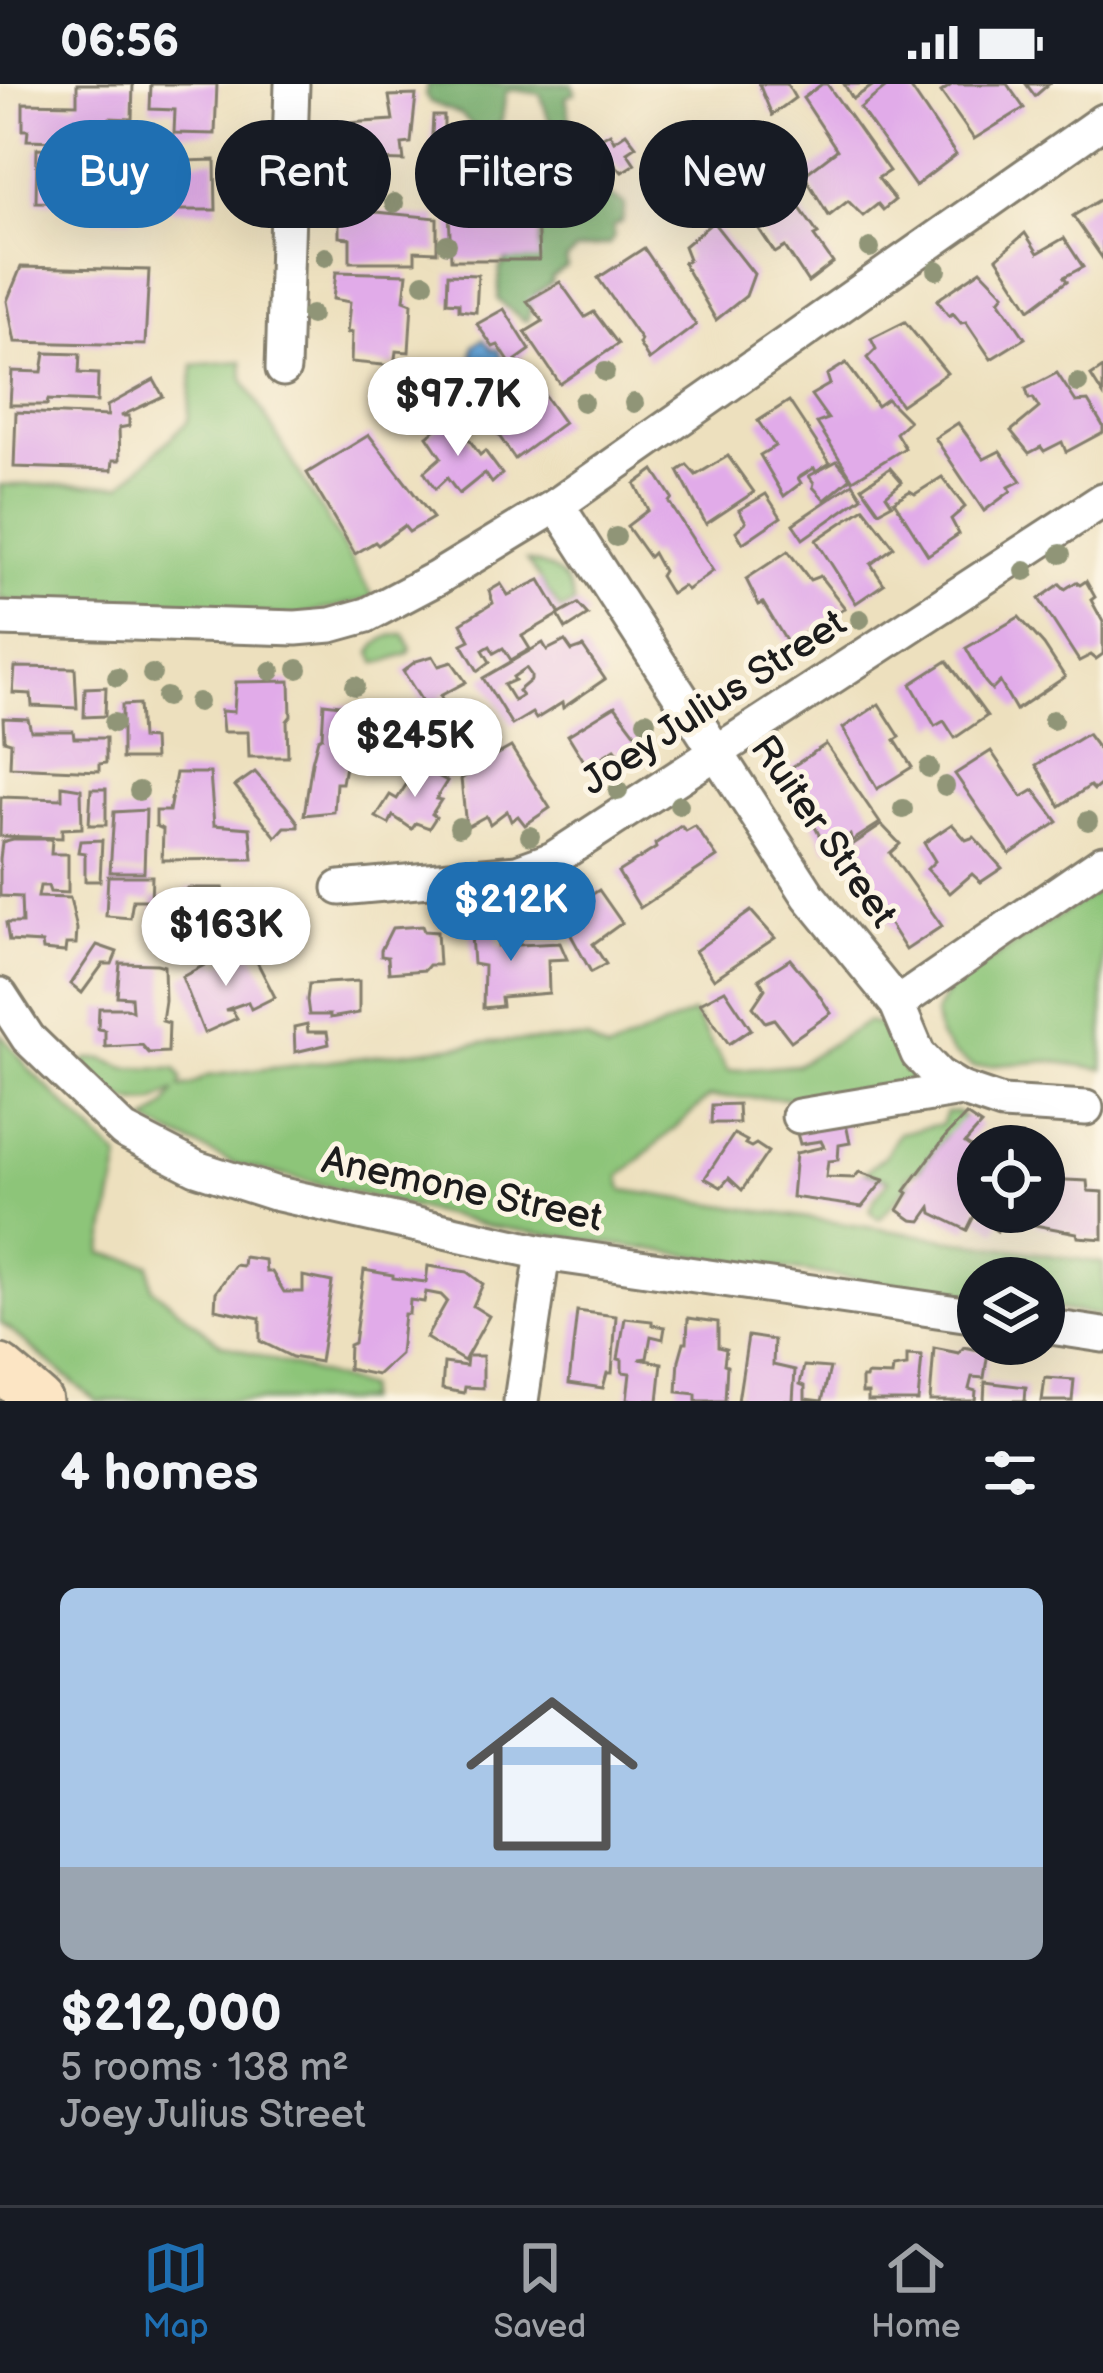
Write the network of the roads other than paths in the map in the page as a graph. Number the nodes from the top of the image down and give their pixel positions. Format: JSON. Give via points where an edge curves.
{"nodes":[{"id":1,"x":292,"y":84,"type":"edge"},
{"id":2,"x":1103,"y":121,"type":"edge"},
{"id":3,"x":283,"y":369,"type":"dead end"},
{"id":4,"x":1103,"y":500,"type":"edge"},
{"id":5,"x":557,"y":505,"type":"junction"},
{"id":6,"x":0,"y":619,"type":"edge"},
{"id":7,"x":716,"y":751,"type":"junction"},
{"id":8,"x":1103,"y":862,"type":"edge"},
{"id":9,"x":340,"y":888,"type":"dead end"},
{"id":10,"x":0,"y":995,"type":"edge"},
{"id":11,"x":897,"y":1004,"type":"junction"},
{"id":12,"x":961,"y":1089,"type":"junction"},
{"id":13,"x":1086,"y":1108,"type":"dead end"},
{"id":14,"x":799,"y":1116,"type":"dead end"},
{"id":15,"x":543,"y":1253,"type":"junction"},
{"id":16,"x":957,"y":1313,"type":"edge"},
{"id":17,"x":1065,"y":1329,"type":"edge"},
{"id":18,"x":1103,"y":1335,"type":"edge"},
{"id":19,"x":0,"y":1369,"type":"edge"},
{"id":20,"x":39,"y":1401,"type":"edge"},
{"id":21,"x":521,"y":1401,"type":"edge"}],
"edges":[{"from":1,"to":3,"type":"street"},
{"from":2,"to":5,"type":"street"},
{"from":4,"to":7,"type":"street","name":"Joey Julius Street"},
{"from":5,"to":6,"type":"street","via":[[402,597],[331,625]]},
{"from":5,"to":7,"type":"street","name":"Ruiter Street"},
{"from":7,"to":9,"type":"street","name":"Joey Julius Street","via":[[535,867]]},
{"from":7,"to":11,"type":"street","name":"Ruiter Street","via":[[809,896]]},
{"from":8,"to":11,"type":"street"},
{"from":10,"to":15,"type":"street","name":"Anemone Street","via":[[28,1038],[124,1131],[196,1168]]},
{"from":11,"to":12,"type":"street","name":"Ruiter Street","via":[[918,1054]]},
{"from":12,"to":13,"type":"street","name":"Ruiter Street","via":[[1002,1103]]},
{"from":12,"to":14,"type":"street"},
{"from":15,"to":16,"type":"street","name":"Anemone Street"},
{"from":15,"to":21,"type":"street"},
{"from":17,"to":18,"type":"street"},
{"from":19,"to":20,"type":"main road"}]}
